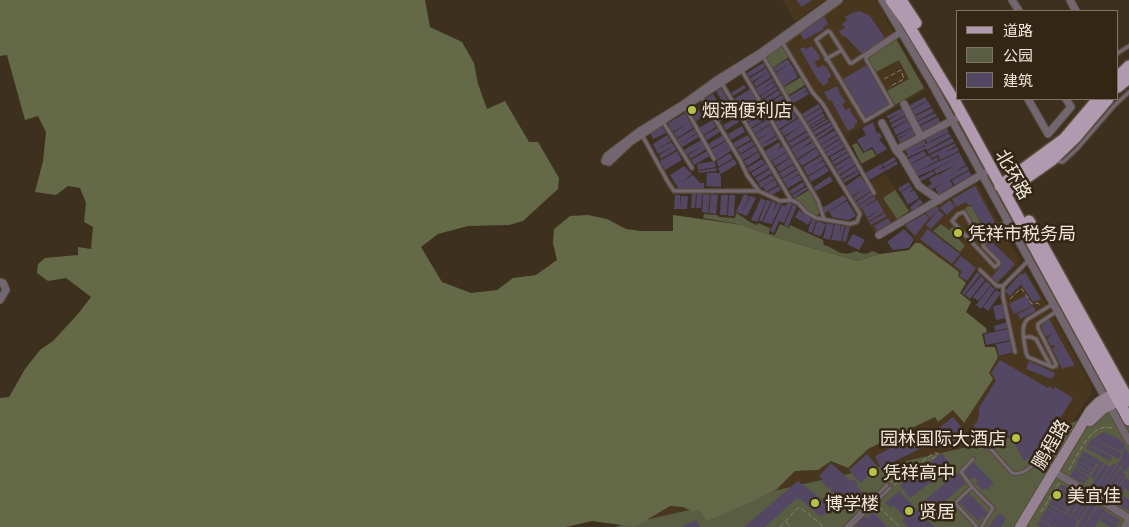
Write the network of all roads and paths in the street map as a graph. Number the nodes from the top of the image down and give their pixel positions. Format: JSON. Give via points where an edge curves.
{"nodes":[{"id":1,"x":834,"y":0,"type":"edge"},
{"id":2,"x":839,"y":0,"type":"edge"},
{"id":3,"x":882,"y":0,"type":"edge"},
{"id":4,"x":902,"y":0,"type":"edge"},
{"id":5,"x":907,"y":15,"type":"junction"},
{"id":6,"x":902,"y":32,"type":"junction"},
{"id":7,"x":782,"y":42,"type":"junction"},
{"id":8,"x":842,"y":50,"type":"junction"},
{"id":9,"x":762,"y":55,"type":"junction"},
{"id":10,"x":826,"y":59,"type":"junction"},
{"id":11,"x":1129,"y":66,"type":"edge"},
{"id":12,"x":741,"y":69,"type":"junction"},
{"id":13,"x":1119,"y":76,"type":"edge"},
{"id":14,"x":934,"y":77,"type":"junction"},
{"id":15,"x":1129,"y":78,"type":"edge"},
{"id":16,"x":721,"y":82,"type":"junction"},
{"id":17,"x":879,"y":82,"type":"junction"},
{"id":18,"x":1119,"y":86,"type":"edge"},
{"id":19,"x":884,"y":90,"type":"junction"},
{"id":20,"x":956,"y":90,"type":"edge"},
{"id":21,"x":1129,"y":92,"type":"edge"},
{"id":22,"x":701,"y":94,"type":"junction"},
{"id":23,"x":962,"y":100,"type":"edge"},
{"id":24,"x":1029,"y":100,"type":"edge"},
{"id":25,"x":1067,"y":100,"type":"edge"},
{"id":26,"x":1075,"y":100,"type":"edge"},
{"id":27,"x":1097,"y":100,"type":"edge"},
{"id":28,"x":1107,"y":100,"type":"edge"},
{"id":29,"x":904,"y":104,"type":"dead end"},
{"id":30,"x":685,"y":106,"type":"junction"},
{"id":31,"x":1071,"y":107,"type":"junction"},
{"id":32,"x":957,"y":118,"type":"junction"},
{"id":33,"x":663,"y":121,"type":"junction"},
{"id":34,"x":882,"y":122,"type":"dead end"},
{"id":35,"x":970,"y":131,"type":"junction"},
{"id":36,"x":642,"y":134,"type":"junction"},
{"id":37,"x":1048,"y":134,"type":"junction"},
{"id":38,"x":921,"y":137,"type":"junction"},
{"id":39,"x":964,"y":142,"type":"junction"},
{"id":40,"x":1053,"y":147,"type":"junction"},
{"id":41,"x":896,"y":150,"type":"junction"},
{"id":42,"x":714,"y":159,"type":"dead end"},
{"id":43,"x":1052,"y":160,"type":"junction"},
{"id":44,"x":692,"y":168,"type":"dead end"},
{"id":45,"x":986,"y":171,"type":"junction"},
{"id":46,"x":1006,"y":187,"type":"junction"},
{"id":47,"x":759,"y":191,"type":"junction"},
{"id":48,"x":874,"y":192,"type":"dead end"},
{"id":49,"x":791,"y":200,"type":"junction"},
{"id":50,"x":939,"y":200,"type":"junction"},
{"id":51,"x":824,"y":219,"type":"junction"},
{"id":52,"x":1013,"y":220,"type":"junction"},
{"id":53,"x":879,"y":235,"type":"dead end"},
{"id":54,"x":1029,"y":260,"type":"junction"},
{"id":55,"x":980,"y":270,"type":"dead end"},
{"id":56,"x":0,"y":282,"type":"edge"},
{"id":57,"x":1003,"y":286,"type":"junction"},
{"id":58,"x":0,"y":300,"type":"edge"},
{"id":59,"x":1008,"y":303,"type":"dead end"},
{"id":60,"x":1060,"y":305,"type":"junction"},
{"id":61,"x":1043,"y":310,"type":"junction"},
{"id":62,"x":1024,"y":337,"type":"junction"},
{"id":63,"x":1015,"y":352,"type":"dead end"},
{"id":64,"x":1050,"y":366,"type":"junction"},
{"id":65,"x":1118,"y":397,"type":"edge"},
{"id":66,"x":1129,"y":420,"type":"edge"},
{"id":67,"x":1117,"y":430,"type":"dead end"},
{"id":68,"x":1129,"y":441,"type":"edge"},
{"id":69,"x":990,"y":448,"type":"dead end"},
{"id":70,"x":973,"y":459,"type":"dead end"},
{"id":71,"x":1061,"y":474,"type":"junction"},
{"id":72,"x":972,"y":486,"type":"junction"},
{"id":73,"x":888,"y":487,"type":"junction"},
{"id":74,"x":875,"y":502,"type":"junction"},
{"id":75,"x":1041,"y":512,"type":"dead end"},
{"id":76,"x":1129,"y":519,"type":"edge"},
{"id":77,"x":785,"y":522,"type":"junction"},
{"id":78,"x":780,"y":527,"type":"edge"},
{"id":79,"x":791,"y":527,"type":"edge"},
{"id":80,"x":824,"y":527,"type":"edge"},
{"id":81,"x":846,"y":527,"type":"edge"},
{"id":82,"x":850,"y":527,"type":"edge"},
{"id":83,"x":900,"y":527,"type":"edge"},
{"id":84,"x":977,"y":527,"type":"edge"},
{"id":85,"x":982,"y":527,"type":"edge"},
{"id":86,"x":1020,"y":527,"type":"edge"},
{"id":87,"x":1026,"y":527,"type":"edge"},
{"id":88,"x":1125,"y":527,"type":"edge"}],
"edges":[{"from":1,"to":36,"type":"street","via":[[762,52],[640,131],[605,161],[609,162]]},
{"from":2,"to":7,"type":"street"},
{"from":3,"to":6,"type":"street"},
{"from":4,"to":5,"type":"main road","name":"北环路"},
{"from":5,"to":14,"type":"main road","name":"北环路"},
{"from":5,"to":20,"type":"main road","name":"北环路"},
{"from":6,"to":8,"type":"lane","via":[[852,64]]},
{"from":6,"to":14,"type":"street"},
{"from":6,"to":17,"type":"lane","via":[[866,56]]},
{"from":7,"to":9,"type":"street"},
{"from":7,"to":48,"type":"lane","via":[[823,104]]},
{"from":8,"to":10,"type":"lane"},
{"from":8,"to":10,"type":"lane","via":[[828,31],[816,39]]},
{"from":9,"to":12,"type":"street"},
{"from":9,"to":51,"type":"lane","via":[[860,216],[857,222],[850,224]]},
{"from":10,"to":19,"type":"lane","via":[[865,121],[892,107]]},
{"from":11,"to":13,"type":"main road"},
{"from":12,"to":16,"type":"street"},
{"from":12,"to":51,"type":"lane","via":[[818,201]]},
{"from":14,"to":32,"type":"main road","name":"北环路"},
{"from":15,"to":18,"type":"main road"},
{"from":16,"to":22,"type":"street"},
{"from":16,"to":49,"type":"lane"},
{"from":17,"to":19,"type":"lane"},
{"from":17,"to":19,"type":"path","via":[[901,70],[904,79]]},
{"from":21,"to":43,"type":"lane","via":[[1063,162]]},
{"from":22,"to":30,"type":"street"},
{"from":22,"to":47,"type":"lane"},
{"from":23,"to":46,"type":"main road","name":"北环路"},
{"from":24,"to":37,"type":"street"},
{"from":25,"to":31,"type":"street"},
{"from":26,"to":31,"type":"street"},
{"from":27,"to":40,"type":"main road"},
{"from":28,"to":43,"type":"main road"},
{"from":29,"to":38,"type":"street"},
{"from":30,"to":33,"type":"street"},
{"from":30,"to":42,"type":"lane"},
{"from":31,"to":37,"type":"street"},
{"from":32,"to":35,"type":"main road","name":"北环路"},
{"from":32,"to":38,"type":"street"},
{"from":32,"to":39,"type":"street"},
{"from":33,"to":36,"type":"street"},
{"from":33,"to":44,"type":"lane"},
{"from":34,"to":41,"type":"street"},
{"from":35,"to":39,"type":"street"},
{"from":35,"to":45,"type":"main road","name":"北环路"},
{"from":36,"to":47,"type":"lane","via":[[674,191]]},
{"from":37,"to":40,"type":"street"},
{"from":38,"to":41,"type":"street"},
{"from":39,"to":45,"type":"street"},
{"from":40,"to":46,"type":"main road"},
{"from":41,"to":50,"type":"street","via":[[919,186]]},
{"from":43,"to":46,"type":"main road"},
{"from":45,"to":46,"type":"main road","name":"北环路"},
{"from":45,"to":50,"type":"street"},
{"from":45,"to":52,"type":"street"},
{"from":46,"to":52,"type":"main road","name":"北环路"},
{"from":46,"to":65,"type":"main road","name":"北环路"},
{"from":47,"to":49,"type":"lane","via":[[780,201]]},
{"from":49,"to":51,"type":"lane","via":[[814,217]]},
{"from":50,"to":53,"type":"street"},
{"from":52,"to":52,"type":"lane","via":[[980,235],[964,212],[952,221],[995,267],[998,261],[983,244]]},
{"from":52,"to":54,"type":"street"},
{"from":52,"to":60,"type":"main road","name":"北环路"},
{"from":54,"to":57,"type":"lane"},
{"from":54,"to":60,"type":"street"},
{"from":55,"to":57,"type":"lane","via":[[997,286]]},
{"from":56,"to":58,"type":"street","via":[[6,290]]},
{"from":57,"to":63,"type":"lane"},
{"from":59,"to":61,"type":"path","via":[[1022,289],[1032,304],[1038,303]]},
{"from":60,"to":61,"type":"lane"},
{"from":60,"to":64,"type":"lane","via":[[1038,324],[1056,364]]},
{"from":60,"to":65,"type":"main road","name":"北环路"},
{"from":61,"to":62,"type":"lane","via":[[1024,322]]},
{"from":62,"to":64,"type":"lane","via":[[1036,339]]},
{"from":62,"to":64,"type":"lane","via":[[1026,354]]},
{"from":65,"to":66,"type":"main road","name":"北环路"},
{"from":65,"to":68,"type":"street"},
{"from":65,"to":71,"type":"main road","name":"鹏程路","via":[[1087,424]]},
{"from":67,"to":71,"type":"path","via":[[1102,427],[1095,431]]},
{"from":69,"to":71,"type":"lane","via":[[1012,473],[1024,472],[1041,460]]},
{"from":70,"to":72,"type":"lane","via":[[961,472]]},
{"from":71,"to":75,"type":"path"},
{"from":71,"to":76,"type":"street"},
{"from":71,"to":86,"type":"main road","name":"鹏程路"},
{"from":71,"to":87,"type":"main road","name":"鹏程路"},
{"from":72,"to":84,"type":"lane","via":[[956,505]]},
{"from":72,"to":85,"type":"lane","via":[[994,508]]},
{"from":73,"to":73,"type":"path","via":[[936,456],[938,453],[934,453]]},
{"from":73,"to":74,"type":"lane"},
{"from":73,"to":81,"type":"lane"},
{"from":74,"to":82,"type":"lane"},
{"from":74,"to":83,"type":"path"},
{"from":76,"to":88,"type":"street"},
{"from":77,"to":78,"type":"path"},
{"from":77,"to":79,"type":"path"},
{"from":77,"to":80,"type":"path","via":[[801,508]]}]}
